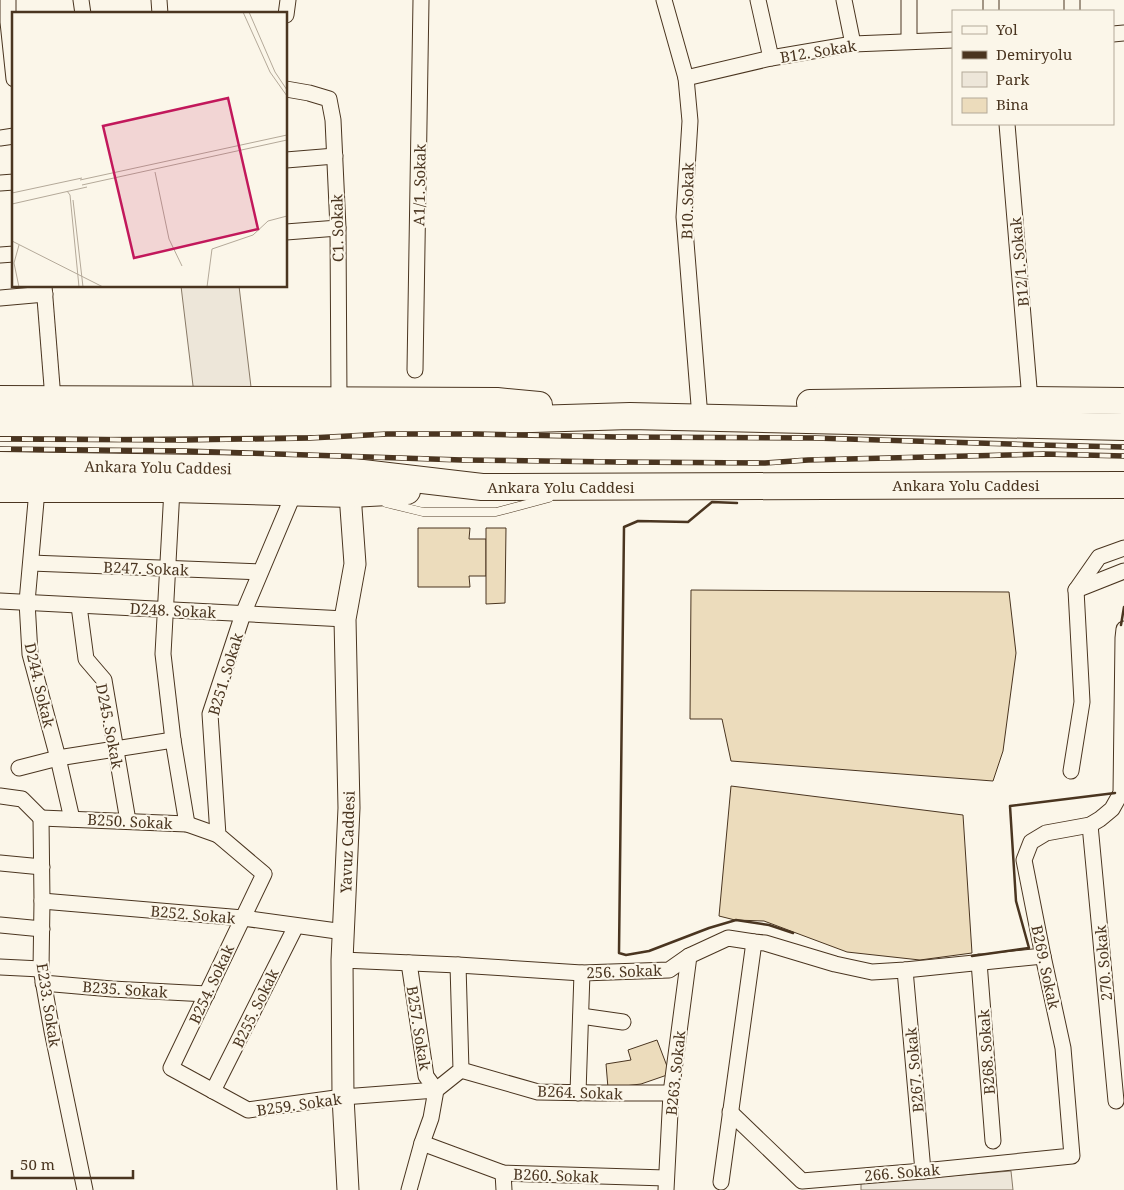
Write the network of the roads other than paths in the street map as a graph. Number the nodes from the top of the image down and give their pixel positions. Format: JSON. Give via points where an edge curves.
{"nodes":[{"id":1,"x":8,"y":0,"type":"edge"},
{"id":2,"x":421,"y":0,"type":"edge"},
{"id":3,"x":664,"y":0,"type":"edge"},
{"id":4,"x":758,"y":0,"type":"edge"},
{"id":5,"x":844,"y":0,"type":"edge"},
{"id":6,"x":909,"y":0,"type":"edge"},
{"id":7,"x":952,"y":40,"type":"edge"},
{"id":8,"x":909,"y":42,"type":"junction"},
{"id":9,"x":853,"y":44,"type":"junction"},
{"id":10,"x":771,"y":58,"type":"junction"},
{"id":11,"x":12,"y":60,"type":"edge"},
{"id":12,"x":686,"y":78,"type":"junction"},
{"id":13,"x":288,"y":89,"type":"edge"},
{"id":14,"x":1007,"y":125,"type":"edge"},
{"id":15,"x":335,"y":156,"type":"junction"},
{"id":16,"x":288,"y":160,"type":"edge"},
{"id":17,"x":338,"y":228,"type":"junction"},
{"id":18,"x":288,"y":232,"type":"edge"},
{"id":19,"x":44,"y":290,"type":"edge"},
{"id":20,"x":0,"y":298,"type":"edge"},
{"id":21,"x":415,"y":370,"type":"dead end"},
{"id":22,"x":0,"y":399,"type":"edge"},
{"id":23,"x":53,"y":399,"type":"junction"},
{"id":24,"x":340,"y":400,"type":"junction"},
{"id":25,"x":1030,"y":400,"type":"junction"},
{"id":26,"x":1124,"y":401,"type":"edge"},
{"id":27,"x":699,"y":405,"type":"junction"},
{"id":28,"x":630,"y":416,"type":"junction"},
{"id":29,"x":604,"y":417,"type":"junction"},
{"id":30,"x":0,"y":423,"type":"edge"},
{"id":31,"x":1124,"y":427,"type":"edge"},
{"id":32,"x":0,"y":465,"type":"edge"},
{"id":33,"x":1124,"y":485,"type":"edge"},
{"id":34,"x":713,"y":486,"type":"junction"},
{"id":35,"x":586,"y":487,"type":"junction"},
{"id":36,"x":482,"y":488,"type":"junction"},
{"id":37,"x":0,"y":489,"type":"edge"},
{"id":38,"x":172,"y":489,"type":"junction"},
{"id":39,"x":37,"y":490,"type":"junction"},
{"id":40,"x":294,"y":493,"type":"junction"},
{"id":41,"x":350,"y":494,"type":"junction"},
{"id":42,"x":1124,"y":500,"type":"edge"},
{"id":43,"x":1124,"y":548,"type":"edge"},
{"id":44,"x":31,"y":563,"type":"junction"},
{"id":45,"x":167,"y":569,"type":"junction"},
{"id":46,"x":1124,"y":571,"type":"edge"},
{"id":47,"x":260,"y":572,"type":"junction"},
{"id":48,"x":1076,"y":590,"type":"junction"},
{"id":49,"x":0,"y":601,"type":"edge"},
{"id":50,"x":27,"y":602,"type":"junction"},
{"id":51,"x":78,"y":606,"type":"junction"},
{"id":52,"x":165,"y":610,"type":"junction"},
{"id":53,"x":243,"y":614,"type":"junction"},
{"id":54,"x":345,"y":619,"type":"junction"},
{"id":55,"x":1124,"y":629,"type":"edge"},
{"id":56,"x":173,"y":740,"type":"junction"},
{"id":57,"x":115,"y":749,"type":"junction"},
{"id":58,"x":58,"y":758,"type":"junction"},
{"id":59,"x":19,"y":768,"type":"dead end"},
{"id":60,"x":1071,"y":771,"type":"dead end"},
{"id":61,"x":1122,"y":794,"type":"edge"},
{"id":62,"x":0,"y":796,"type":"edge"},
{"id":63,"x":41,"y":818,"type":"junction"},
{"id":64,"x":72,"y":819,"type":"junction"},
{"id":65,"x":128,"y":821,"type":"junction"},
{"id":66,"x":187,"y":824,"type":"junction"},
{"id":67,"x":1090,"y":825,"type":"junction"},
{"id":68,"x":218,"y":835,"type":"junction"},
{"id":69,"x":0,"y":863,"type":"edge"},
{"id":70,"x":42,"y":868,"type":"junction"},
{"id":71,"x":42,"y":901,"type":"junction"},
{"id":72,"x":242,"y":918,"type":"junction"},
{"id":73,"x":0,"y":925,"type":"edge"},
{"id":74,"x":296,"y":926,"type":"junction"},
{"id":75,"x":42,"y":929,"type":"junction"},
{"id":76,"x":344,"y":932,"type":"junction"},
{"id":77,"x":754,"y":942,"type":"junction"},
{"id":78,"x":689,"y":956,"type":"junction"},
{"id":79,"x":1043,"y":956,"type":"junction"},
{"id":80,"x":342,"y":960,"type":"junction"},
{"id":81,"x":979,"y":962,"type":"junction"},
{"id":82,"x":409,"y":963,"type":"junction"},
{"id":83,"x":458,"y":965,"type":"junction"},
{"id":84,"x":0,"y":967,"type":"edge"},
{"id":85,"x":905,"y":970,"type":"junction"},
{"id":86,"x":582,"y":973,"type":"junction"},
{"id":87,"x":42,"y":976,"type":"junction"},
{"id":88,"x":207,"y":994,"type":"junction"},
{"id":89,"x":581,"y":1016,"type":"junction"},
{"id":90,"x":623,"y":1022,"type":"dead end"},
{"id":91,"x":171,"y":1068,"type":"joint"},
{"id":92,"x":461,"y":1070,"type":"junction"},
{"id":93,"x":436,"y":1090,"type":"junction"},
{"id":94,"x":214,"y":1091,"type":"junction"},
{"id":95,"x":578,"y":1093,"type":"junction"},
{"id":96,"x":671,"y":1093,"type":"junction"},
{"id":97,"x":343,"y":1097,"type":"junction"},
{"id":98,"x":1116,"y":1101,"type":"dead end"},
{"id":99,"x":730,"y":1112,"type":"junction"},
{"id":100,"x":993,"y":1141,"type":"dead end"},
{"id":101,"x":422,"y":1143,"type":"junction"},
{"id":102,"x":1072,"y":1156,"type":"joint"},
{"id":103,"x":923,"y":1171,"type":"junction"},
{"id":104,"x":503,"y":1173,"type":"junction"},
{"id":105,"x":720,"y":1182,"type":"dead end"},
{"id":106,"x":666,"y":1184,"type":"edge"},
{"id":107,"x":85,"y":1190,"type":"edge"},
{"id":108,"x":348,"y":1190,"type":"edge"},
{"id":109,"x":409,"y":1190,"type":"edge"},
{"id":110,"x":504,"y":1190,"type":"edge"}],
"edges":[{"from":1,"to":11,"type":"street"},
{"from":2,"to":21,"type":"street","name":"A1/1. Sokak"},
{"from":3,"to":12,"type":"street","name":"B10. Sokak"},
{"from":4,"to":10,"type":"street"},
{"from":5,"to":9,"type":"street"},
{"from":6,"to":8,"type":"street"},
{"from":7,"to":8,"type":"street","name":"B12. Sokak"},
{"from":8,"to":9,"type":"street","name":"B12. Sokak"},
{"from":9,"to":10,"type":"street","name":"B12. Sokak"},
{"from":10,"to":12,"type":"street","name":"B12. Sokak"},
{"from":12,"to":27,"type":"street","name":"B10. Sokak","via":[[690,122],[684,217]]},
{"from":13,"to":15,"type":"street","name":"C1. Sokak","via":[[328,99]]},
{"from":14,"to":25,"type":"street","name":"B12/1. Sokak"},
{"from":15,"to":16,"type":"street"},
{"from":15,"to":17,"type":"street","name":"C1. Sokak"},
{"from":17,"to":18,"type":"street"},
{"from":17,"to":24,"type":"street","name":"C1. Sokak"},
{"from":19,"to":20,"type":"street"},
{"from":19,"to":23,"type":"street"},
{"from":22,"to":23,"type":"highway"},
{"from":23,"to":24,"type":"highway"},
{"from":24,"to":29,"type":"highway","via":[[497,401],[551,406]]},
{"from":25,"to":26,"type":"highway"},
{"from":25,"to":27,"type":"highway"},
{"from":27,"to":28,"type":"highway"},
{"from":28,"to":29,"type":"highway"},
{"from":28,"to":31,"type":"highway"},
{"from":29,"to":30,"type":"highway","via":[[456,421]]},
{"from":32,"to":36,"type":"highway","name":"Ankara Yolu Caddesi","via":[[337,470]]},
{"from":33,"to":34,"type":"highway","name":"Ankara Yolu Caddesi"},
{"from":34,"to":35,"type":"highway","name":"Ankara Yolu Caddesi"},
{"from":34,"to":42,"type":"highway","via":[[768,496]]},
{"from":35,"to":36,"type":"highway","name":"Ankara Yolu Caddesi"},
{"from":35,"to":41,"type":"lane","via":[[496,512],[423,512]]},
{"from":36,"to":41,"type":"highway"},
{"from":37,"to":39,"type":"highway"},
{"from":38,"to":39,"type":"highway"},
{"from":38,"to":40,"type":"highway"},
{"from":38,"to":45,"type":"street"},
{"from":39,"to":44,"type":"street","name":"D244. Sokak"},
{"from":40,"to":41,"type":"highway"},
{"from":40,"to":47,"type":"street","name":"B251. Sokak"},
{"from":41,"to":54,"type":"main road","name":"Yavuz Caddesi","via":[[355,564]]},
{"from":43,"to":48,"type":"street","via":[[1099,556]]},
{"from":44,"to":45,"type":"street","name":"B247. Sokak"},
{"from":44,"to":50,"type":"street","name":"D244. Sokak"},
{"from":45,"to":47,"type":"street","name":"B247. Sokak"},
{"from":45,"to":52,"type":"street"},
{"from":46,"to":48,"type":"street"},
{"from":47,"to":53,"type":"street","name":"B251. Sokak"},
{"from":48,"to":60,"type":"street","via":[[1082,702]]},
{"from":49,"to":50,"type":"street","name":"D248. Sokak"},
{"from":50,"to":51,"type":"street","name":"D248. Sokak"},
{"from":50,"to":58,"type":"street","name":"D244. Sokak","via":[[30,654]]},
{"from":51,"to":52,"type":"street","name":"D248. Sokak"},
{"from":51,"to":57,"type":"street","name":"D245. Sokak","via":[[86,658],[104,680]]},
{"from":52,"to":53,"type":"street","name":"D248. Sokak"},
{"from":52,"to":56,"type":"street","via":[[163,654]]},
{"from":53,"to":54,"type":"street","name":"D248. Sokak"},
{"from":53,"to":68,"type":"street","name":"B251. Sokak","via":[[210,714]]},
{"from":54,"to":76,"type":"main road","name":"Yavuz Caddesi","via":[[349,808]]},
{"from":55,"to":61,"type":"street"},
{"from":56,"to":57,"type":"street"},
{"from":56,"to":66,"type":"street"},
{"from":57,"to":58,"type":"street"},
{"from":57,"to":65,"type":"street","name":"D245. Sokak"},
{"from":58,"to":59,"type":"street"},
{"from":58,"to":64,"type":"street","name":"D244. Sokak"},
{"from":61,"to":67,"type":"street","via":[[1112,809]]},
{"from":62,"to":63,"type":"street","via":[[22,799]]},
{"from":63,"to":64,"type":"street","name":"B250. Sokak"},
{"from":63,"to":70,"type":"street","name":"E233. Sokak"},
{"from":64,"to":65,"type":"street","name":"B250. Sokak"},
{"from":65,"to":66,"type":"street","name":"B250. Sokak"},
{"from":66,"to":68,"type":"street","name":"B250. Sokak"},
{"from":67,"to":79,"type":"street","name":"B269. Sokak","via":[[1046,832],[1031,842],[1024,860]]},
{"from":67,"to":98,"type":"street","name":"270. Sokak"},
{"from":68,"to":72,"type":"street","name":"B254. Sokak","via":[[264,874]]},
{"from":69,"to":70,"type":"street"},
{"from":70,"to":71,"type":"street","name":"E233. Sokak"},
{"from":71,"to":72,"type":"street","name":"B252. Sokak"},
{"from":71,"to":75,"type":"street","name":"E233. Sokak"},
{"from":72,"to":74,"type":"street","name":"B252. Sokak"},
{"from":72,"to":88,"type":"street","name":"B254. Sokak"},
{"from":73,"to":75,"type":"street"},
{"from":74,"to":76,"type":"street","name":"B252. Sokak"},
{"from":74,"to":94,"type":"street","name":"B255. Sokak"},
{"from":75,"to":87,"type":"street","name":"E233. Sokak"},
{"from":76,"to":80,"type":"main road","name":"Yavuz Caddesi"},
{"from":77,"to":78,"type":"street","name":"256. Sokak","via":[[728,938]]},
{"from":77,"to":85,"type":"street","name":"256. Sokak","via":[[872,972]]},
{"from":77,"to":99,"type":"street"},
{"from":78,"to":86,"type":"street","name":"256. Sokak","via":[[669,970]]},
{"from":78,"to":96,"type":"street","name":"B263. Sokak"},
{"from":79,"to":81,"type":"street","name":"256. Sokak"},
{"from":79,"to":102,"type":"street","name":"B269. Sokak","via":[[1063,1048]]},
{"from":80,"to":82,"type":"street","name":"256. Sokak"},
{"from":80,"to":97,"type":"main road","name":"Yavuz Caddesi"},
{"from":81,"to":85,"type":"street","name":"256. Sokak"},
{"from":81,"to":100,"type":"street","name":"B268. Sokak"},
{"from":82,"to":83,"type":"street","name":"256. Sokak"},
{"from":82,"to":93,"type":"street","name":"B257. Sokak","via":[[426,1076]]},
{"from":83,"to":86,"type":"street","name":"256. Sokak"},
{"from":83,"to":92,"type":"street"},
{"from":84,"to":87,"type":"street","name":"B235. Sokak"},
{"from":85,"to":103,"type":"street","name":"B267. Sokak"},
{"from":86,"to":89,"type":"street"},
{"from":87,"to":88,"type":"street","name":"B235. Sokak","via":[[112,989]]},
{"from":87,"to":107,"type":"street","name":"E233. Sokak"},
{"from":88,"to":91,"type":"street","name":"B254. Sokak"},
{"from":89,"to":90,"type":"street"},
{"from":89,"to":95,"type":"street"},
{"from":91,"to":94,"type":"street","name":"B259. Sokak"},
{"from":92,"to":93,"type":"street"},
{"from":92,"to":95,"type":"street","name":"B264. Sokak","via":[[538,1092]]},
{"from":93,"to":97,"type":"street","name":"B259. Sokak"},
{"from":93,"to":101,"type":"street"},
{"from":94,"to":97,"type":"street","name":"B259. Sokak","via":[[248,1110]]},
{"from":95,"to":96,"type":"street","name":"B264. Sokak"},
{"from":96,"to":106,"type":"street","name":"B263. Sokak"},
{"from":97,"to":108,"type":"main road","name":"Yavuz Caddesi"},
{"from":99,"to":103,"type":"street","name":"266. Sokak","via":[[802,1181]]},
{"from":99,"to":105,"type":"street"},
{"from":101,"to":104,"type":"street","name":"B260. Sokak"},
{"from":101,"to":109,"type":"street"},
{"from":102,"to":103,"type":"street","name":"266. Sokak"},
{"from":104,"to":106,"type":"street","name":"B260. Sokak"},
{"from":104,"to":110,"type":"street"}]}
